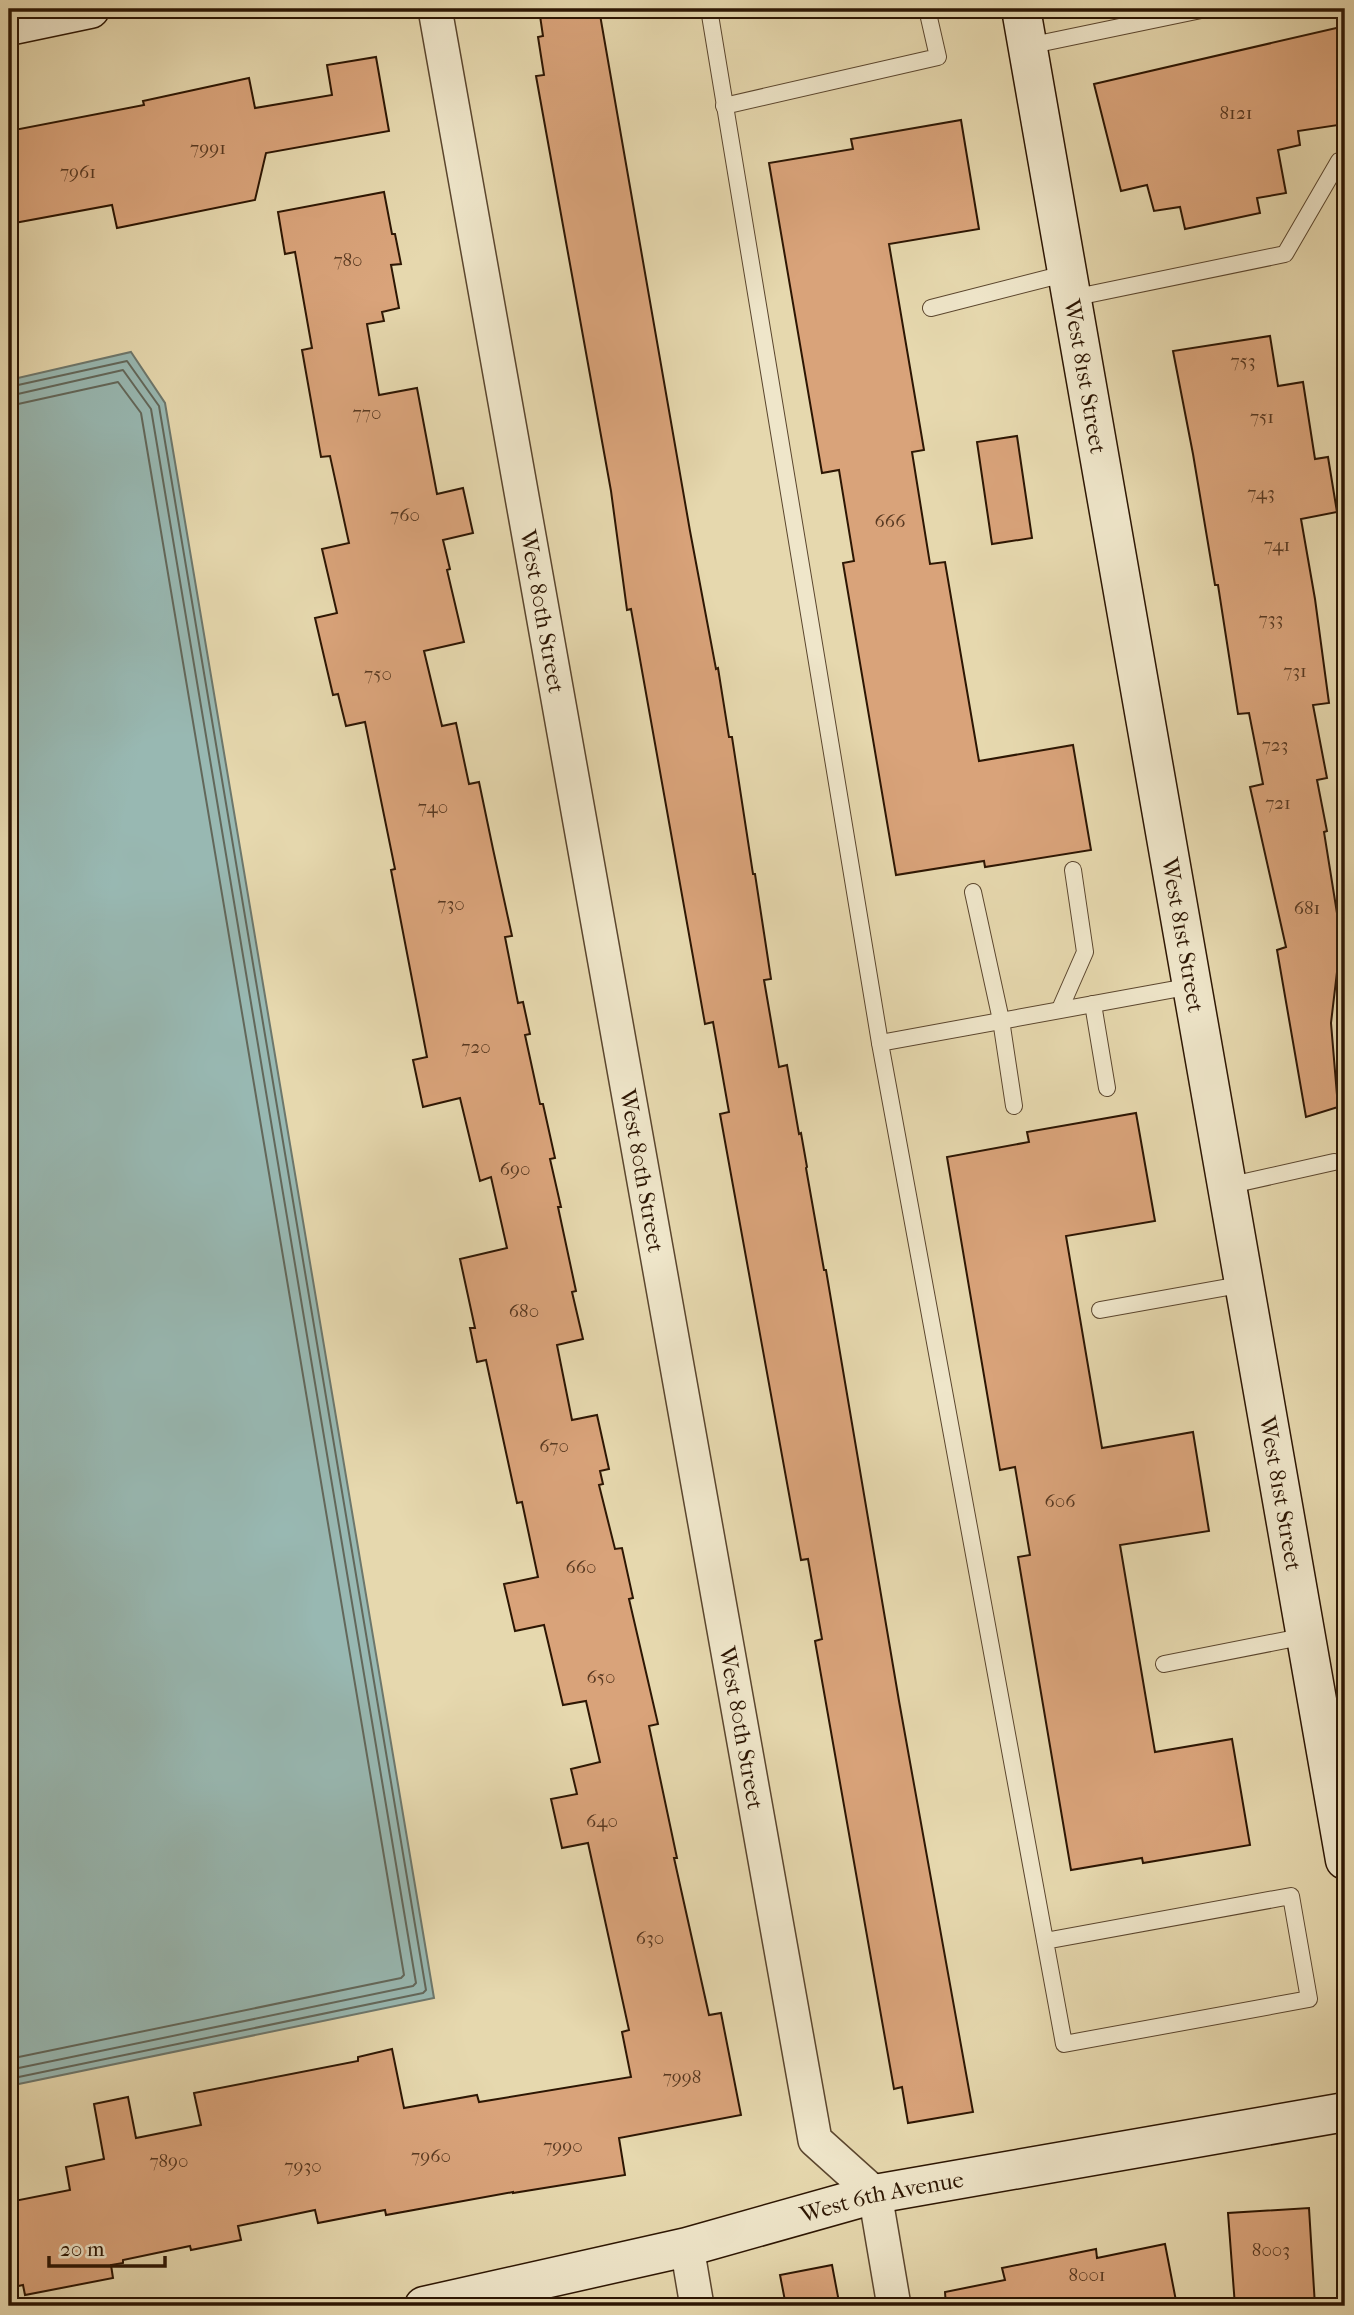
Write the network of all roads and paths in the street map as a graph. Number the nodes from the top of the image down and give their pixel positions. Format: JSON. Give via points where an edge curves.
{"nodes":[{"id":1,"x":90,"y":9,"type":"edge"},
{"id":2,"x":435,"y":9,"type":"edge"},
{"id":3,"x":709,"y":9,"type":"edge"},
{"id":4,"x":927,"y":9,"type":"edge"},
{"id":5,"x":1021,"y":9,"type":"edge"},
{"id":6,"x":1206,"y":9,"type":"edge"},
{"id":7,"x":9,"y":26,"type":"edge"},
{"id":8,"x":1028,"y":46,"type":"junction"},
{"id":9,"x":724,"y":106,"type":"junction"},
{"id":10,"x":1339,"y":161,"type":"dead end"},
{"id":11,"x":1070,"y":286,"type":"junction"},
{"id":12,"x":931,"y":307,"type":"dead end"},
{"id":13,"x":1073,"y":870,"type":"dead end"},
{"id":14,"x":973,"y":892,"type":"dead end"},
{"id":15,"x":1192,"y":986,"type":"junction"},
{"id":16,"x":1093,"y":1004,"type":"junction"},
{"id":17,"x":1060,"y":1009,"type":"junction"},
{"id":18,"x":1001,"y":1020,"type":"junction"},
{"id":19,"x":880,"y":1043,"type":"junction"},
{"id":20,"x":1107,"y":1088,"type":"dead end"},
{"id":21,"x":1014,"y":1106,"type":"dead end"},
{"id":22,"x":1334,"y":1162,"type":"dead end"},
{"id":23,"x":1227,"y":1186,"type":"junction"},
{"id":24,"x":1245,"y":1284,"type":"junction"},
{"id":25,"x":1100,"y":1310,"type":"dead end"},
{"id":26,"x":1306,"y":1636,"type":"junction"},
{"id":27,"x":1164,"y":1664,"type":"dead end"},
{"id":28,"x":1345,"y":1860,"type":"edge"},
{"id":29,"x":1045,"y":1941,"type":"junction"},
{"id":30,"x":1345,"y":2112,"type":"edge"},
{"id":31,"x":876,"y":2194,"type":"junction"},
{"id":32,"x":687,"y":2247,"type":"junction"},
{"id":33,"x":424,"y":2306,"type":"edge"},
{"id":34,"x":697,"y":2306,"type":"edge"},
{"id":35,"x":894,"y":2306,"type":"edge"}],
"edges":[{"from":1,"to":7,"type":"street"},
{"from":2,"to":31,"type":"street","name":"West 80th Street","via":[[815,2140]]},
{"from":3,"to":9,"type":"lane"},
{"from":4,"to":9,"type":"lane","via":[[938,57]]},
{"from":5,"to":8,"type":"street","name":"West 81st Street"},
{"from":6,"to":8,"type":"lane"},
{"from":8,"to":11,"type":"street","name":"West 81st Street"},
{"from":9,"to":19,"type":"lane"},
{"from":10,"to":11,"type":"lane","via":[[1285,254]]},
{"from":11,"to":12,"type":"lane"},
{"from":11,"to":15,"type":"street","name":"West 81st Street"},
{"from":13,"to":17,"type":"lane","via":[[1085,953]]},
{"from":14,"to":18,"type":"lane"},
{"from":15,"to":16,"type":"lane"},
{"from":15,"to":23,"type":"street","name":"West 81st Street"},
{"from":16,"to":17,"type":"lane"},
{"from":16,"to":20,"type":"lane"},
{"from":17,"to":18,"type":"lane"},
{"from":18,"to":19,"type":"lane"},
{"from":18,"to":21,"type":"lane"},
{"from":19,"to":29,"type":"lane"},
{"from":22,"to":23,"type":"lane"},
{"from":23,"to":24,"type":"street","name":"West 81st Street"},
{"from":24,"to":25,"type":"lane"},
{"from":24,"to":26,"type":"street","name":"West 81st Street"},
{"from":26,"to":27,"type":"lane"},
{"from":26,"to":28,"type":"street","name":"West 81st Street"},
{"from":29,"to":29,"type":"lane","via":[[1291,1896],[1309,1999],[1063,2044]]},
{"from":30,"to":31,"type":"street","name":"West 6th Avenue"},
{"from":31,"to":32,"type":"street","name":"West 6th Avenue"},
{"from":31,"to":35,"type":"street"},
{"from":32,"to":33,"type":"street","name":"West 6th Avenue"},
{"from":32,"to":34,"type":"street"}]}
